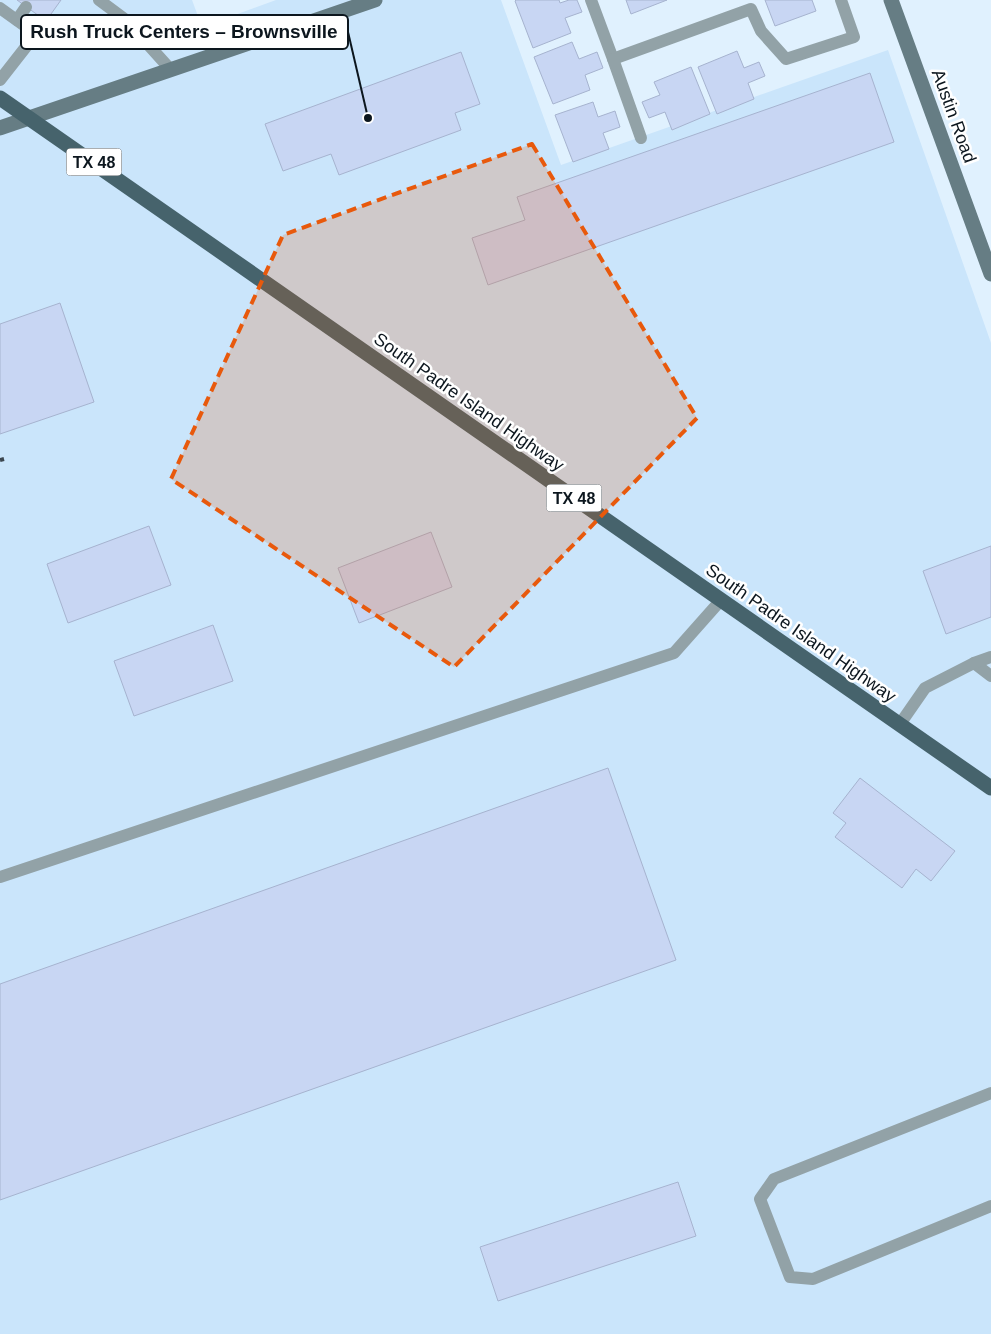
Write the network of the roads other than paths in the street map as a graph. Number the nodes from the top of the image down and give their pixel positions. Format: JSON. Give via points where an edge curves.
{"nodes":[{"id":1,"x":99,"y":0,"type":"edge"},
{"id":2,"x":375,"y":0,"type":"edge"},
{"id":3,"x":591,"y":0,"type":"edge"},
{"id":4,"x":841,"y":0,"type":"edge"},
{"id":5,"x":892,"y":0,"type":"edge"},
{"id":6,"x":750,"y":4,"type":"edge"},
{"id":7,"x":26,"y":7,"type":"dead end"},
{"id":8,"x":0,"y":8,"type":"edge"},
{"id":9,"x":17,"y":20,"type":"junction"},
{"id":10,"x":126,"y":20,"type":"junction"},
{"id":11,"x":36,"y":34,"type":"junction"},
{"id":12,"x":613,"y":59,"type":"junction"},
{"id":13,"x":171,"y":70,"type":"junction"},
{"id":14,"x":0,"y":80,"type":"edge"},
{"id":15,"x":0,"y":98,"type":"edge"},
{"id":16,"x":30,"y":118,"type":"junction"},
{"id":17,"x":0,"y":128,"type":"edge"},
{"id":18,"x":641,"y":138,"type":"dead end"},
{"id":19,"x":991,"y":274,"type":"edge"},
{"id":20,"x":721,"y":600,"type":"junction"},
{"id":21,"x":991,"y":657,"type":"edge"},
{"id":22,"x":974,"y":663,"type":"junction"},
{"id":23,"x":991,"y":676,"type":"edge"},
{"id":24,"x":900,"y":724,"type":"junction"},
{"id":25,"x":991,"y":788,"type":"edge"},
{"id":26,"x":0,"y":877,"type":"edge"},
{"id":27,"x":991,"y":1094,"type":"edge"},
{"id":28,"x":991,"y":1206,"type":"edge"}],
"edges":[{"from":1,"to":10,"type":"lane"},
{"from":2,"to":13,"type":"street"},
{"from":3,"to":12,"type":"lane"},
{"from":4,"to":6,"type":"lane","via":[[854,37],[786,59],[761,31]]},
{"from":5,"to":19,"type":"street","name":"Austin Road"},
{"from":6,"to":12,"type":"lane"},
{"from":7,"to":9,"type":"lane"},
{"from":8,"to":9,"type":"lane"},
{"from":9,"to":11,"type":"lane"},
{"from":10,"to":11,"type":"lane","via":[[78,32]]},
{"from":10,"to":13,"type":"lane"},
{"from":11,"to":14,"type":"lane"},
{"from":12,"to":18,"type":"lane"},
{"from":13,"to":16,"type":"street"},
{"from":15,"to":16,"type":"main road","name":"South Padre Island Highway","number":"TX 48"},
{"from":16,"to":17,"type":"street"},
{"from":16,"to":20,"type":"main road","name":"South Padre Island Highway","number":"TX 48"},
{"from":20,"to":24,"type":"main road","name":"South Padre Island Highway","number":"TX 48"},
{"from":20,"to":26,"type":"lane","via":[[674,653]]},
{"from":21,"to":22,"type":"lane"},
{"from":22,"to":23,"type":"lane"},
{"from":22,"to":24,"type":"lane","via":[[925,688]]},
{"from":24,"to":25,"type":"main road","name":"South Padre Island Highway","number":"TX 48"},
{"from":27,"to":28,"type":"lane","via":[[774,1179],[760,1199],[790,1277],[813,1279]]}]}
